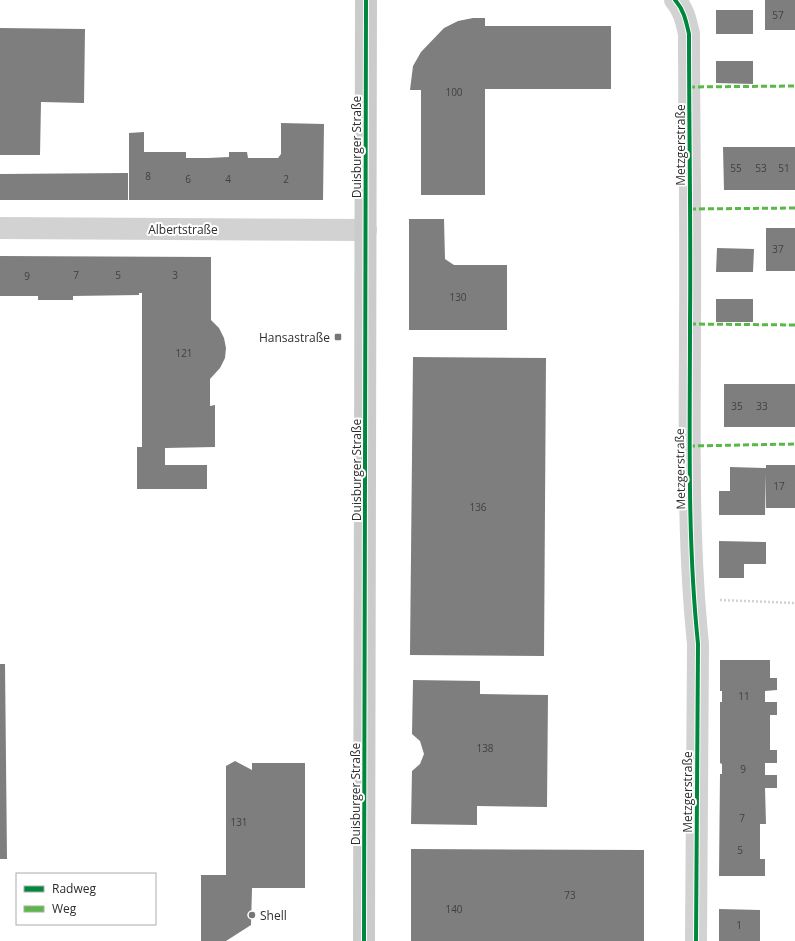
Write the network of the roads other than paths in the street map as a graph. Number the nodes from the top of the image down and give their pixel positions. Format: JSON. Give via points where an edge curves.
{"nodes":[{"id":1,"x":366,"y":0,"type":"edge"},
{"id":2,"x":675,"y":0,"type":"edge"},
{"id":3,"x":0,"y":228,"type":"edge"},
{"id":4,"x":366,"y":230,"type":"junction"},
{"id":5,"x":364,"y":941,"type":"edge"},
{"id":6,"x":696,"y":941,"type":"edge"}],
"edges":[{"from":1,"to":4,"type":"main road","name":"Duisburger Straße"},
{"from":2,"to":6,"type":"street","name":"Metzgerstraße","via":[[684,13],[689,34],[689,446],[698,644]]},
{"from":3,"to":4,"type":"street","name":"Albertstraße"},
{"from":4,"to":5,"type":"main road","name":"Duisburger Straße"}]}
